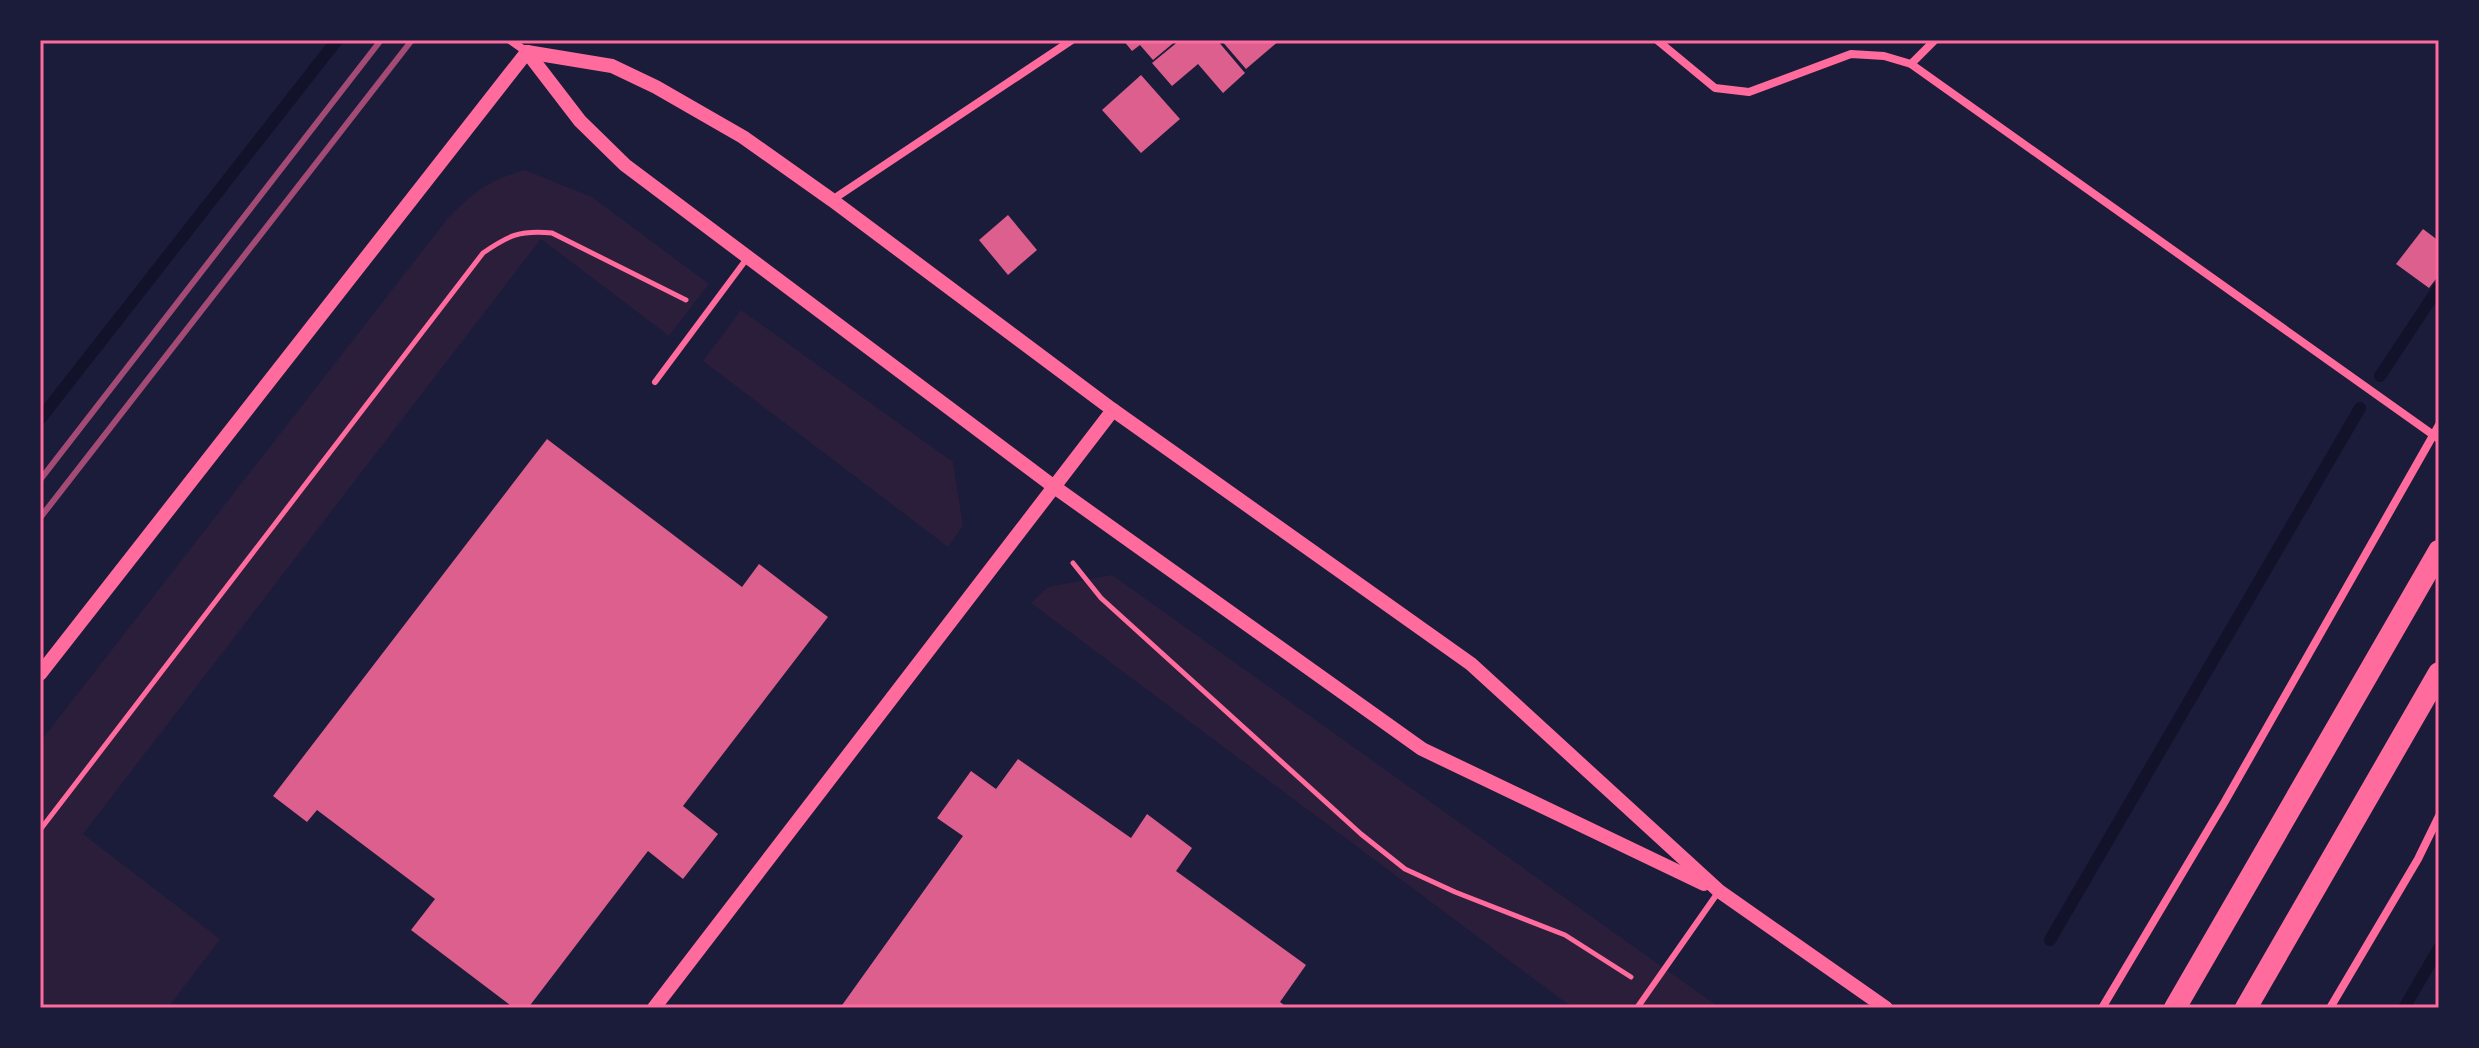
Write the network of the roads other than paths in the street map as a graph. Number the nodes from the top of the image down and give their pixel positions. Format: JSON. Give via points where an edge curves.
{"nodes":[{"id":1,"x":510,"y":40,"type":"edge"},
{"id":2,"x":1072,"y":40,"type":"edge"},
{"id":3,"x":1657,"y":40,"type":"edge"},
{"id":4,"x":1935,"y":40,"type":"edge"},
{"id":5,"x":527,"y":52,"type":"junction"},
{"id":6,"x":1911,"y":64,"type":"junction"},
{"id":7,"x":832,"y":200,"type":"junction"},
{"id":8,"x":748,"y":257,"type":"junction"},
{"id":9,"x":655,"y":382,"type":"dead end"},
{"id":10,"x":1113,"y":410,"type":"junction"},
{"id":11,"x":2439,"y":425,"type":"edge"},
{"id":12,"x":2436,"y":437,"type":"edge"},
{"id":13,"x":1053,"y":486,"type":"junction"},
{"id":14,"x":2439,"y":551,"type":"edge"},
{"id":15,"x":2439,"y":673,"type":"edge"},
{"id":16,"x":40,"y":674,"type":"edge"},
{"id":17,"x":2439,"y":816,"type":"edge"},
{"id":18,"x":1719,"y":891,"type":"junction"},
{"id":19,"x":654,"y":1008,"type":"edge"},
{"id":20,"x":1637,"y":1008,"type":"edge"},
{"id":21,"x":1886,"y":1008,"type":"edge"},
{"id":22,"x":2102,"y":1008,"type":"edge"},
{"id":23,"x":2175,"y":1008,"type":"edge"},
{"id":24,"x":2246,"y":1008,"type":"edge"},
{"id":25,"x":2330,"y":1008,"type":"edge"}],
"edges":[{"from":1,"to":5,"type":"street"},
{"from":2,"to":7,"type":"street"},
{"from":3,"to":6,"type":"street","via":[[1715,88],[1738,91],[1749,92],[1851,54]]},
{"from":4,"to":6,"type":"street"},
{"from":5,"to":7,"type":"street","via":[[612,66],[656,87],[743,137]]},
{"from":5,"to":8,"type":"street","via":[[580,121],[625,165]]},
{"from":5,"to":16,"type":"street"},
{"from":6,"to":12,"type":"street"},
{"from":7,"to":10,"type":"street"},
{"from":8,"to":9,"type":"lane"},
{"from":8,"to":13,"type":"street"},
{"from":10,"to":13,"type":"street"},
{"from":10,"to":18,"type":"street","via":[[1471,664]]},
{"from":11,"to":12,"type":"street"},
{"from":12,"to":22,"type":"street"},
{"from":13,"to":18,"type":"street","via":[[1422,749]]},
{"from":13,"to":19,"type":"street"},
{"from":14,"to":23,"type":"highway"},
{"from":15,"to":24,"type":"highway"},
{"from":17,"to":25,"type":"street"},
{"from":18,"to":20,"type":"lane"},
{"from":18,"to":21,"type":"street"}]}
